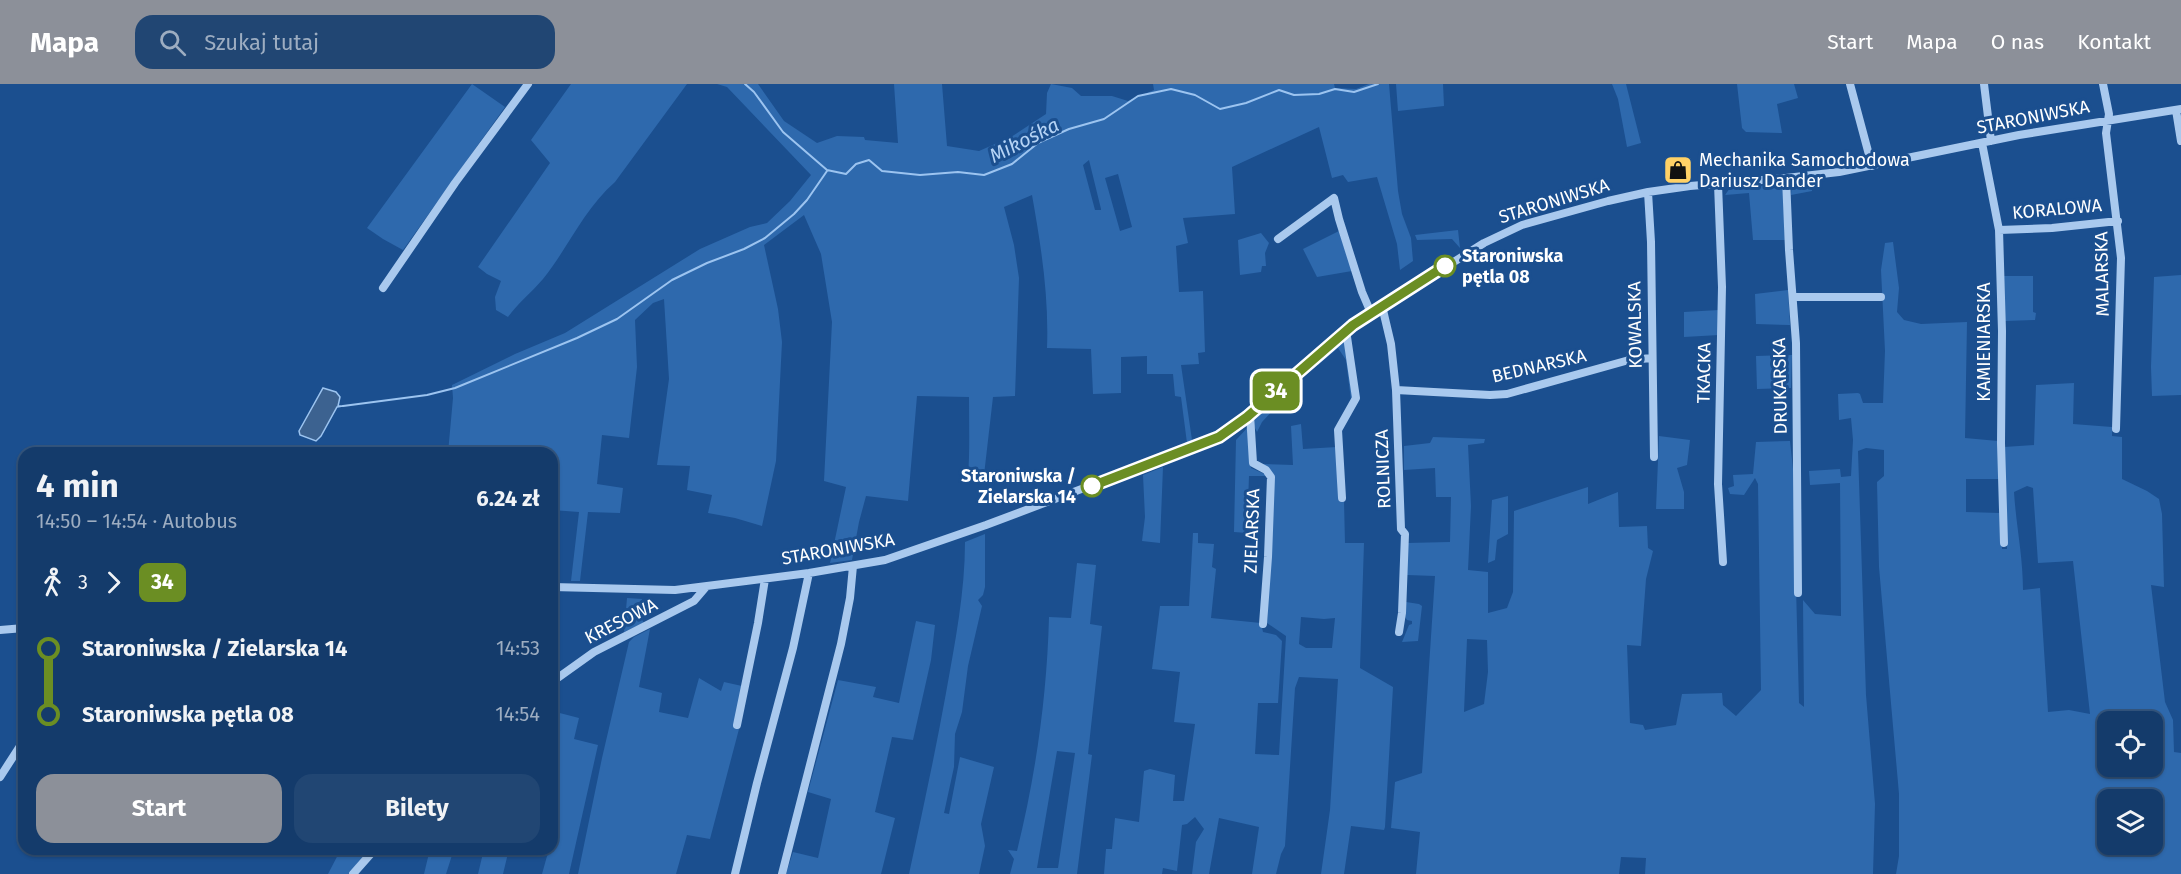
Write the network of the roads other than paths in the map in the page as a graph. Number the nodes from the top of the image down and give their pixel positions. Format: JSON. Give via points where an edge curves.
{"nodes":[{"id":1,"x":528,"y":84,"type":"edge"},
{"id":2,"x":1850,"y":84,"type":"edge"},
{"id":3,"x":1984,"y":84,"type":"edge"},
{"id":4,"x":2103,"y":84,"type":"edge"},
{"id":5,"x":2178,"y":110,"type":"edge"},
{"id":6,"x":2108,"y":120,"type":"junction"},
{"id":7,"x":2181,"y":141,"type":"edge"},
{"id":8,"x":1987,"y":142,"type":"junction"},
{"id":9,"x":1872,"y":166,"type":"junction"},
{"id":10,"x":1786,"y":178,"type":"junction"},
{"id":11,"x":1718,"y":184,"type":"junction"},
{"id":12,"x":1648,"y":192,"type":"junction"},
{"id":13,"x":2118,"y":220,"type":"junction"},
{"id":14,"x":1999,"y":230,"type":"junction"},
{"id":15,"x":1278,"y":239,"type":"dead end"},
{"id":16,"x":383,"y":288,"type":"dead end"},
{"id":17,"x":1794,"y":297,"type":"junction"},
{"id":18,"x":1881,"y":297,"type":"dead end"},
{"id":19,"x":1382,"y":306,"type":"junction"},
{"id":20,"x":1371,"y":313,"type":"junction"},
{"id":21,"x":1346,"y":330,"type":"junction"},
{"id":22,"x":1652,"y":358,"type":"junction"},
{"id":23,"x":1396,"y":390,"type":"junction"},
{"id":24,"x":1250,"y":414,"type":"junction"},
{"id":25,"x":2116,"y":429,"type":"dead end"},
{"id":26,"x":1654,"y":457,"type":"dead end"},
{"id":27,"x":1342,"y":498,"type":"dead end"},
{"id":28,"x":2004,"y":543,"type":"dead end"},
{"id":29,"x":1723,"y":562,"type":"dead end"},
{"id":30,"x":853,"y":566,"type":"junction"},
{"id":31,"x":809,"y":573,"type":"junction"},
{"id":32,"x":765,"y":579,"type":"junction"},
{"id":33,"x":558,"y":587,"type":"edge"},
{"id":34,"x":706,"y":587,"type":"junction"},
{"id":35,"x":675,"y":590,"type":"junction"},
{"id":36,"x":1798,"y":594,"type":"dead end"},
{"id":37,"x":676,"y":611,"type":"junction"},
{"id":38,"x":1263,"y":624,"type":"dead end"},
{"id":39,"x":18,"y":628,"type":"edge"},
{"id":40,"x":0,"y":630,"type":"edge"},
{"id":41,"x":1399,"y":632,"type":"dead end"},
{"id":42,"x":558,"y":678,"type":"edge"},
{"id":43,"x":737,"y":725,"type":"dead end"},
{"id":44,"x":18,"y":749,"type":"edge"},
{"id":45,"x":0,"y":777,"type":"edge"},
{"id":46,"x":370,"y":855,"type":"edge"},
{"id":47,"x":353,"y":874,"type":"edge"},
{"id":48,"x":735,"y":874,"type":"edge"},
{"id":49,"x":782,"y":874,"type":"edge"}],
"edges":[{"from":1,"to":16,"type":"street"},
{"from":2,"to":9,"type":"street"},
{"from":3,"to":8,"type":"street","name":"KAMIENIARSKA"},
{"from":4,"to":6,"type":"street","name":"MALARSKA"},
{"from":5,"to":6,"type":"street","name":"STARONIWSKA"},
{"from":5,"to":7,"type":"street"},
{"from":6,"to":8,"type":"street","name":"STARONIWSKA"},
{"from":6,"to":13,"type":"street","name":"MALARSKA","via":[[2106,133]]},
{"from":8,"to":9,"type":"street","name":"STARONIWSKA"},
{"from":8,"to":14,"type":"street","name":"KAMIENIARSKA"},
{"from":9,"to":10,"type":"street","name":"STARONIWSKA"},
{"from":10,"to":11,"type":"street","name":"STARONIWSKA"},
{"from":10,"to":17,"type":"street","name":"DRUKARSKA"},
{"from":11,"to":12,"type":"street","name":"STARONIWSKA"},
{"from":11,"to":29,"type":"street","name":"TKACKA","via":[[1722,287],[1718,484]]},
{"from":12,"to":19,"type":"street","name":"STARONIWSKA","via":[[1503,233]]},
{"from":12,"to":22,"type":"street","name":"KOWALSKA"},
{"from":13,"to":14,"type":"street","name":"KORALOWA"},
{"from":13,"to":25,"type":"street","name":"MALARSKA","via":[[2121,274]]},
{"from":14,"to":28,"type":"street","name":"KAMIENIARSKA"},
{"from":15,"to":20,"type":"street","via":[[1334,198]]},
{"from":17,"to":18,"type":"street"},
{"from":17,"to":36,"type":"street","name":"DRUKARSKA"},
{"from":19,"to":20,"type":"street","name":"STARONIWSKA"},
{"from":19,"to":23,"type":"street","name":"ROLNICZA"},
{"from":20,"to":21,"type":"street","name":"STARONIWSKA"},
{"from":21,"to":24,"type":"street","name":"STARONIWSKA"},
{"from":21,"to":27,"type":"street","via":[[1356,398],[1338,430]]},
{"from":22,"to":23,"type":"street","name":"BEDNARSKA","via":[[1629,360],[1506,394]]},
{"from":22,"to":26,"type":"street","name":"KOWALSKA"},
{"from":23,"to":41,"type":"street","name":"ROLNICZA","via":[[1401,529],[1405,534]]},
{"from":24,"to":30,"type":"street","name":"STARONIWSKA","via":[[1204,444],[917,550]]},
{"from":24,"to":38,"type":"street","name":"ZIELARSKA","via":[[1252,463],[1271,477]]},
{"from":30,"to":31,"type":"street","name":"STARONIWSKA"},
{"from":30,"to":49,"type":"street","via":[[841,644]]},
{"from":31,"to":32,"type":"street","name":"STARONIWSKA"},
{"from":31,"to":48,"type":"street"},
{"from":32,"to":34,"type":"street","name":"STARONIWSKA"},
{"from":32,"to":43,"type":"street"},
{"from":33,"to":35,"type":"street","name":"STARONIWSKA"},
{"from":34,"to":35,"type":"street","name":"STARONIWSKA"},
{"from":34,"to":37,"type":"street","name":"KRESOWA","via":[[694,601]]},
{"from":35,"to":37,"type":"street","name":"KRESOWA"},
{"from":37,"to":42,"type":"street","name":"KRESOWA","via":[[594,652]]},
{"from":39,"to":40,"type":"street"},
{"from":44,"to":45,"type":"street"},
{"from":46,"to":47,"type":"street"}]}
